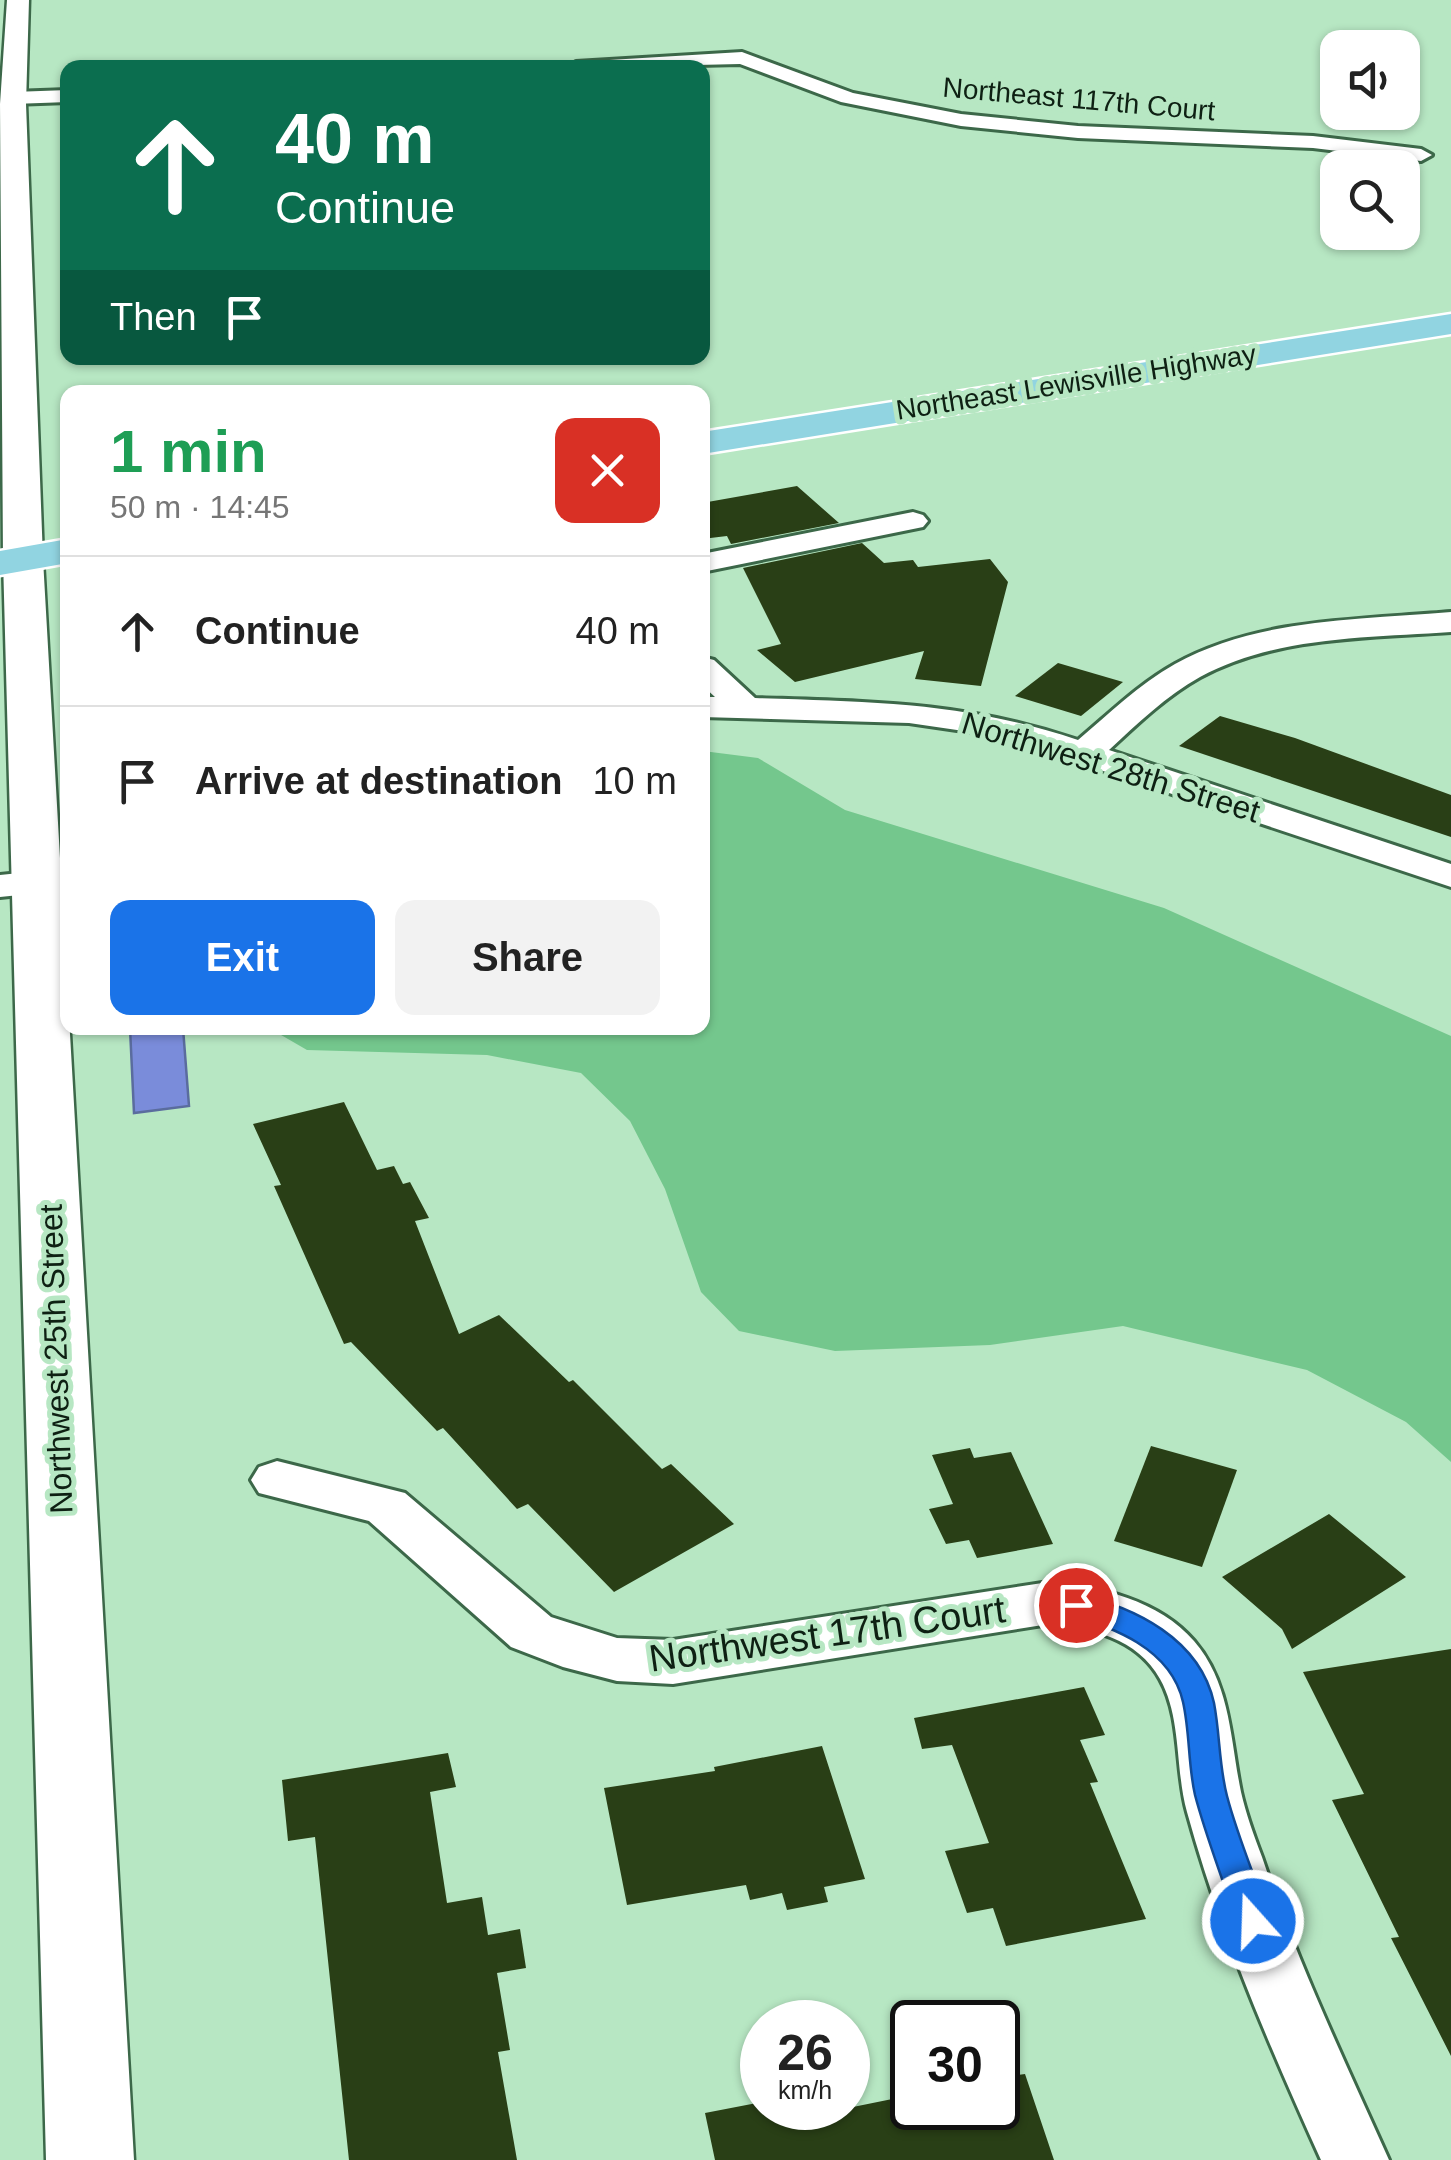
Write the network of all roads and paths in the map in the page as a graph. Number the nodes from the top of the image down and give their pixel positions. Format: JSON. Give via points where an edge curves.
{"nodes":[{"id":1,"x":18,"y":0,"type":"edge"},
{"id":2,"x":720,"y":37,"type":"dead end"},
{"id":3,"x":742,"y":58,"type":"junction"},
{"id":4,"x":709,"y":60,"type":"edge"},
{"id":5,"x":60,"y":97,"type":"edge"},
{"id":6,"x":8,"y":102,"type":"edge"},
{"id":7,"x":1421,"y":156,"type":"dead end"},
{"id":8,"x":1451,"y":324,"type":"edge"},
{"id":9,"x":9,"y":402,"type":"edge"},
{"id":10,"x":710,"y":442,"type":"edge"},
{"id":11,"x":914,"y":521,"type":"dead end"},
{"id":12,"x":60,"y":552,"type":"edge"},
{"id":13,"x":11,"y":561,"type":"edge"},
{"id":14,"x":710,"y":561,"type":"edge"},
{"id":15,"x":1451,"y":622,"type":"edge"},
{"id":16,"x":710,"y":674,"type":"edge"},
{"id":17,"x":744,"y":706,"type":"junction"},
{"id":18,"x":710,"y":707,"type":"edge"},
{"id":19,"x":1084,"y":753,"type":"junction"},
{"id":20,"x":1451,"y":876,"type":"edge"},
{"id":21,"x":34,"y":882,"type":"edge"},
{"id":22,"x":277,"y":1480,"type":"dead end"},
{"id":23,"x":90,"y":2160,"type":"edge"},
{"id":24,"x":1355,"y":2160,"type":"edge"}],
"edges":[{"from":1,"to":6,"type":"street","name":"Northwest 25th Street"},
{"from":2,"to":3,"type":"street","name":"Northeast 117th Court"},
{"from":3,"to":4,"type":"street","name":"Northeast 117th Court"},
{"from":3,"to":7,"type":"street","name":"Northeast 117th Court","via":[[848,98],[961,120],[1313,142]]},
{"from":5,"to":6,"type":"street"},
{"from":6,"to":9,"type":"street","name":"Northwest 25th Street"},
{"from":8,"to":10,"type":"main road","name":"Northeast Lewisville Highway"},
{"from":9,"to":13,"type":"street","name":"Northwest 25th Street"},
{"from":11,"to":14,"type":"street"},
{"from":12,"to":13,"type":"main road"},
{"from":13,"to":21,"type":"street","name":"Northwest 25th Street"},
{"from":15,"to":19,"type":"street","via":[[1292,638],[1222,655],[1170,682]]},
{"from":16,"to":17,"type":"street"},
{"from":17,"to":18,"type":"street","name":"Northwest 28th Street"},
{"from":17,"to":19,"type":"street","name":"Northwest 28th Street","via":[[942,715],[1003,726]]},
{"from":19,"to":20,"type":"street","name":"Northwest 28th Street"},
{"from":21,"to":23,"type":"street","name":"Northwest 25th Street"},
{"from":22,"to":24,"type":"street","name":"Northwest 17th Court","via":[[386,1506],[531,1632],[614,1660],[673,1662],[1050,1603],[1104,1611],[1154,1636],[1190,1677],[1211,1794],[1240,1887]]}]}
